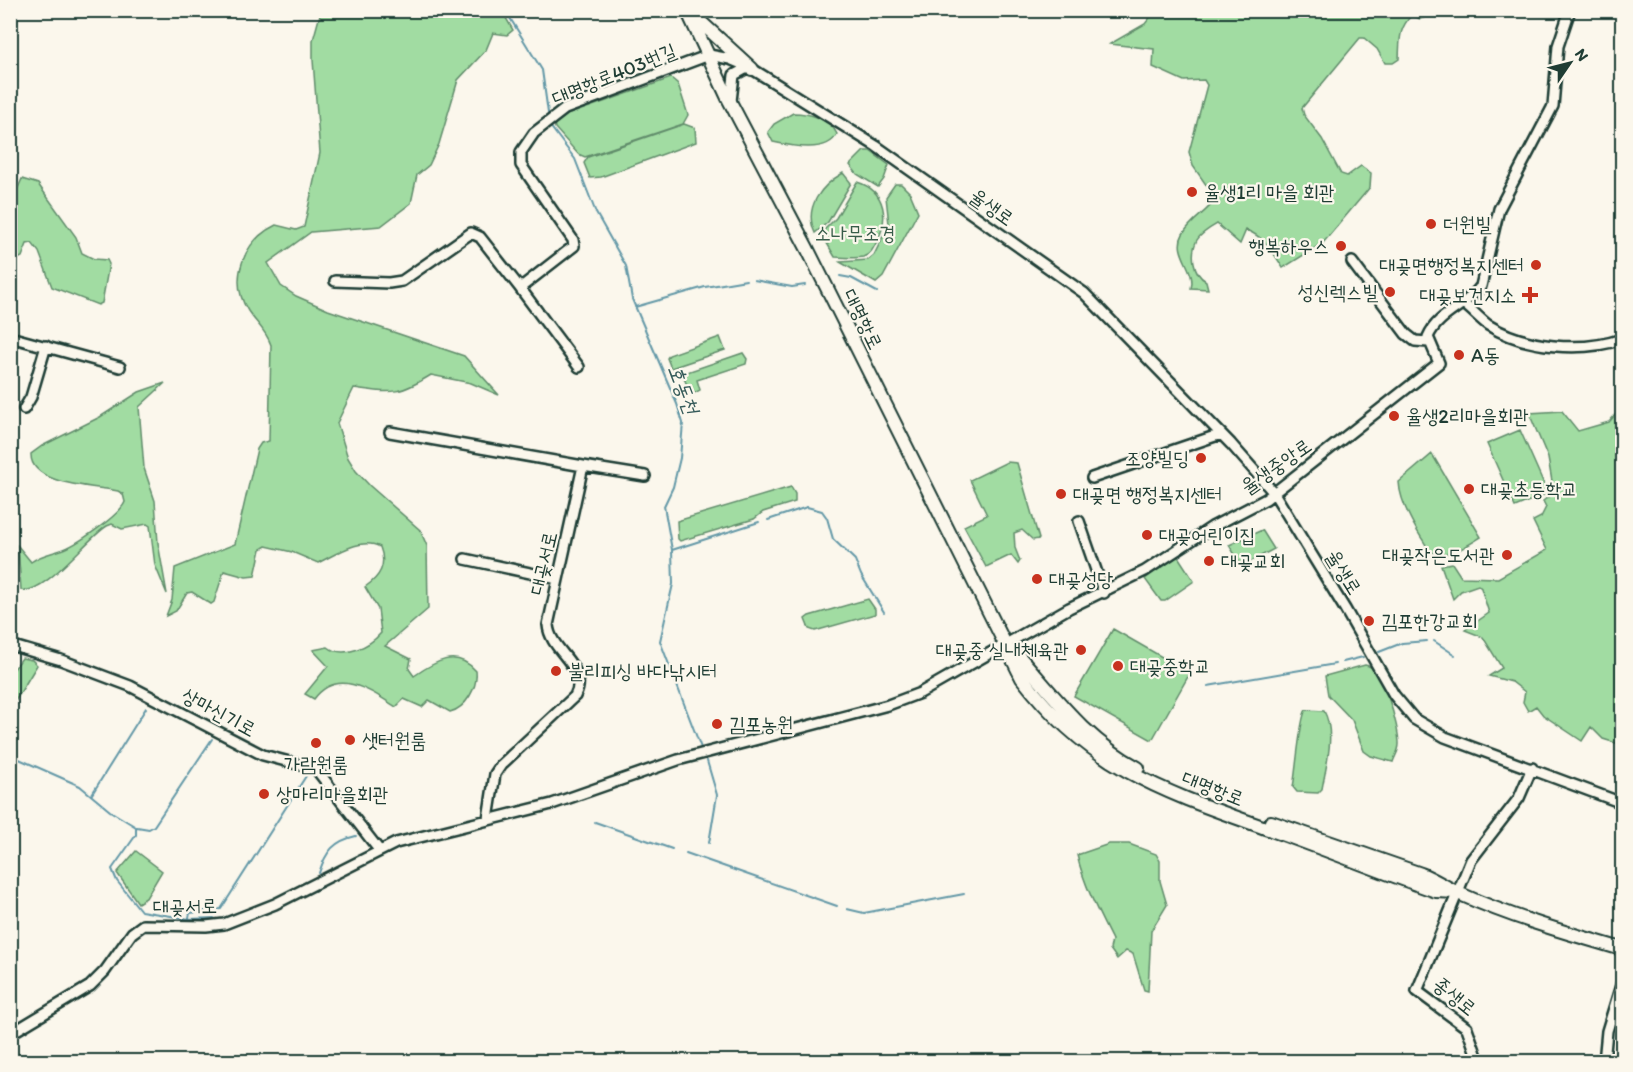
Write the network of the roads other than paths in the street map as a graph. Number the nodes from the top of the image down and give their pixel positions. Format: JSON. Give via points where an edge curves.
{"nodes":[{"id":1,"x":688,"y":10,"type":"edge"},
{"id":2,"x":1570,"y":10,"type":"edge"},
{"id":3,"x":709,"y":56,"type":"junction"},
{"id":4,"x":752,"y":69,"type":"junction"},
{"id":5,"x":731,"y":104,"type":"junction"},
{"id":6,"x":1352,"y":262,"type":"dead end"},
{"id":7,"x":334,"y":281,"type":"dead end"},
{"id":8,"x":520,"y":288,"type":"junction"},
{"id":9,"x":1464,"y":304,"type":"junction"},
{"id":10,"x":10,"y":337,"type":"edge"},
{"id":11,"x":1623,"y":339,"type":"edge"},
{"id":12,"x":1428,"y":342,"type":"junction"},
{"id":13,"x":46,"y":346,"type":"junction"},
{"id":14,"x":120,"y":367,"type":"dead end"},
{"id":15,"x":579,"y":368,"type":"dead end"},
{"id":16,"x":24,"y":409,"type":"dead end"},
{"id":17,"x":390,"y":432,"type":"dead end"},
{"id":18,"x":1221,"y":434,"type":"junction"},
{"id":19,"x":582,"y":466,"type":"junction"},
{"id":20,"x":645,"y":476,"type":"dead end"},
{"id":21,"x":1092,"y":478,"type":"dead end"},
{"id":22,"x":1274,"y":493,"type":"junction"},
{"id":23,"x":1079,"y":521,"type":"dead end"},
{"id":24,"x":465,"y":559,"type":"dead end"},
{"id":25,"x":558,"y":579,"type":"junction"},
{"id":26,"x":1104,"y":593,"type":"junction"},
{"id":27,"x":1007,"y":644,"type":"junction"},
{"id":28,"x":10,"y":645,"type":"edge"},
{"id":29,"x":1532,"y":768,"type":"junction"},
{"id":30,"x":1623,"y":803,"type":"edge"},
{"id":31,"x":488,"y":819,"type":"junction"},
{"id":32,"x":379,"y":850,"type":"junction"},
{"id":33,"x":1456,"y":892,"type":"junction"},
{"id":34,"x":1623,"y":949,"type":"edge"},
{"id":35,"x":1623,"y":981,"type":"edge"},
{"id":36,"x":10,"y":1034,"type":"edge"},
{"id":37,"x":1479,"y":1062,"type":"edge"},
{"id":38,"x":1604,"y":1062,"type":"edge"}],
"edges":[{"from":1,"to":3,"type":"main road","name":"대명항로"},
{"from":1,"to":4,"type":"main road"},
{"from":2,"to":9,"type":"street","via":[[1558,46],[1553,106],[1499,209],[1481,286]]},
{"from":3,"to":4,"type":"street","name":"율생로","via":[[730,59]]},
{"from":3,"to":5,"type":"main road","name":"대명항로"},
{"from":3,"to":8,"type":"street","name":"대명항로403번길","via":[[565,109],[534,133],[520,152],[521,165],[574,246]]},
{"from":4,"to":5,"type":"street","via":[[734,75]]},
{"from":4,"to":18,"type":"street","name":"율생로","via":[[876,146],[1084,292]]},
{"from":5,"to":27,"type":"main road","name":"대명항로"},
{"from":6,"to":12,"type":"street","via":[[1406,334],[1415,341]]},
{"from":7,"to":8,"type":"street","via":[[388,284],[402,280],[471,233],[480,237]]},
{"from":8,"to":15,"type":"street"},
{"from":9,"to":11,"type":"street","via":[[1489,325],[1532,344],[1583,345]]},
{"from":9,"to":12,"type":"street","via":[[1436,323]]},
{"from":10,"to":13,"type":"street"},
{"from":12,"to":22,"type":"street","name":"율생중앙로","via":[[1439,363]]},
{"from":13,"to":14,"type":"street"},
{"from":13,"to":16,"type":"street"},
{"from":17,"to":19,"type":"street"},
{"from":18,"to":21,"type":"street"},
{"from":18,"to":22,"type":"street","name":"율생로"},
{"from":19,"to":20,"type":"street"},
{"from":19,"to":25,"type":"street","name":"대곶서로"},
{"from":22,"to":26,"type":"street","name":"율생중앙로"},
{"from":22,"to":29,"type":"street","name":"율생로","via":[[1403,707],[1428,729]]},
{"from":23,"to":26,"type":"street"},
{"from":24,"to":25,"type":"street"},
{"from":25,"to":31,"type":"street","name":"대곶서로","via":[[549,631],[576,672],[579,689],[501,765],[492,785]]},
{"from":26,"to":27,"type":"street","name":"율생중앙로"},
{"from":27,"to":31,"type":"street","name":"대곶서로","via":[[907,699],[685,758],[552,804]]},
{"from":27,"to":33,"type":"main road","name":"대명항로","via":[[1022,678],[1052,716],[1082,743],[1129,772],[1184,800],[1427,888]]},
{"from":28,"to":32,"type":"street","name":"상마신기로","via":[[130,686],[262,754],[316,769]]},
{"from":29,"to":30,"type":"street","name":"율생로"},
{"from":29,"to":33,"type":"street","via":[[1524,789],[1482,842]]},
{"from":31,"to":32,"type":"street","name":"대곶서로"},
{"from":32,"to":36,"type":"street","name":"대곶서로","via":[[275,904],[224,924],[143,925],[132,933],[90,986]]},
{"from":33,"to":34,"type":"main road","name":"대명항로","via":[[1540,925]]},
{"from":33,"to":37,"type":"street","name":"종생로","via":[[1417,991],[1467,1028]]},
{"from":35,"to":38,"type":"street","via":[[1607,1031]]}]}
